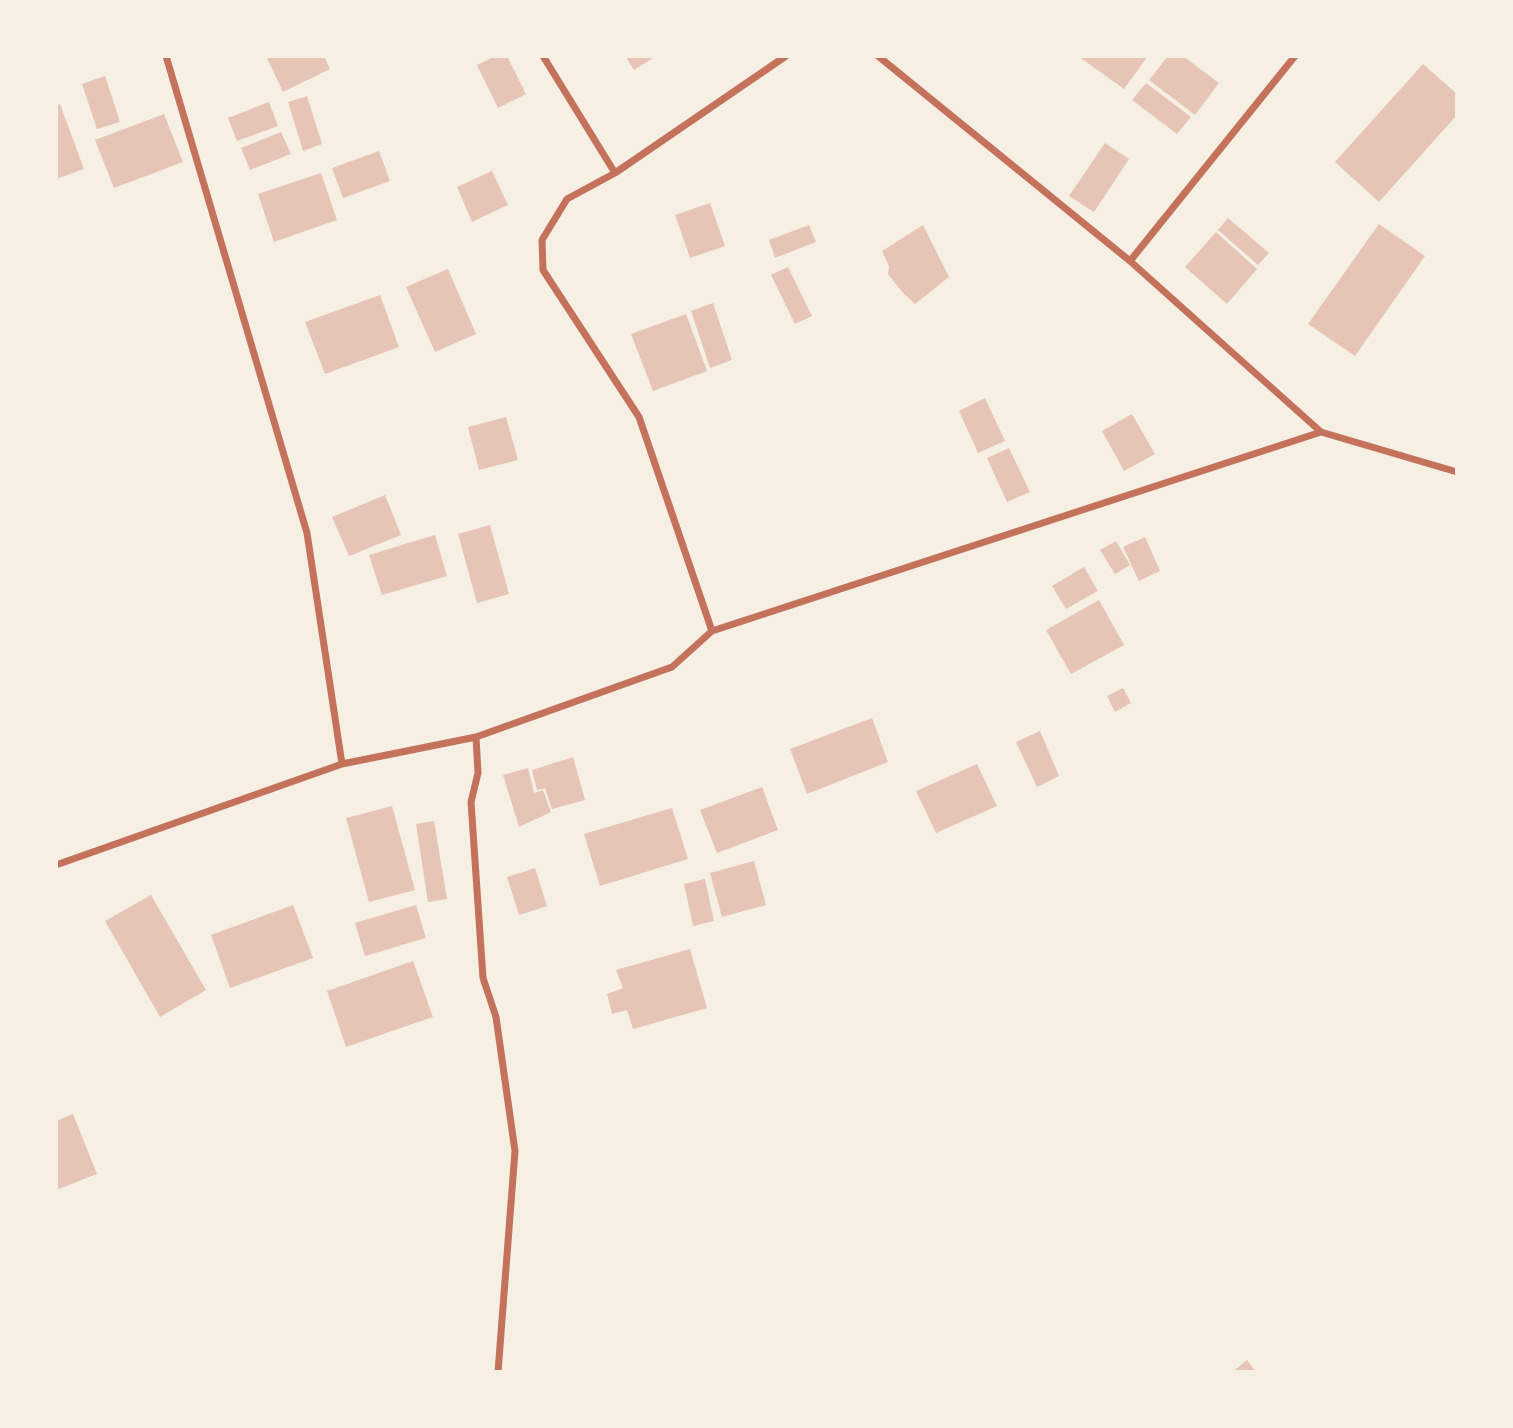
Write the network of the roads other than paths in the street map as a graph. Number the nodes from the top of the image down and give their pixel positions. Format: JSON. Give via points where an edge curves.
{"nodes":[{"id":1,"x":166,"y":56,"type":"edge"},
{"id":2,"x":543,"y":56,"type":"edge"},
{"id":3,"x":786,"y":56,"type":"edge"},
{"id":4,"x":878,"y":56,"type":"edge"},
{"id":5,"x":1295,"y":56,"type":"edge"},
{"id":6,"x":615,"y":173,"type":"junction"},
{"id":7,"x":1130,"y":261,"type":"junction"},
{"id":8,"x":1321,"y":432,"type":"junction"},
{"id":9,"x":1457,"y":472,"type":"edge"},
{"id":10,"x":712,"y":631,"type":"junction"},
{"id":11,"x":476,"y":737,"type":"junction"},
{"id":12,"x":342,"y":764,"type":"junction"},
{"id":13,"x":56,"y":865,"type":"edge"},
{"id":14,"x":498,"y":1372,"type":"edge"}],
"edges":[{"from":1,"to":12,"type":"street","via":[[307,533]]},
{"from":2,"to":6,"type":"street"},
{"from":3,"to":6,"type":"street"},
{"from":4,"to":7,"type":"street"},
{"from":5,"to":7,"type":"street"},
{"from":6,"to":10,"type":"street","via":[[567,199],[542,240],[543,270],[639,416]]},
{"from":7,"to":8,"type":"street"},
{"from":8,"to":9,"type":"street"},
{"from":8,"to":10,"type":"street"},
{"from":10,"to":11,"type":"street","via":[[672,667]]},
{"from":11,"to":12,"type":"street"},
{"from":11,"to":14,"type":"street","via":[[478,773],[471,802],[483,978],[496,1017],[515,1151]]},
{"from":12,"to":13,"type":"street"}]}
